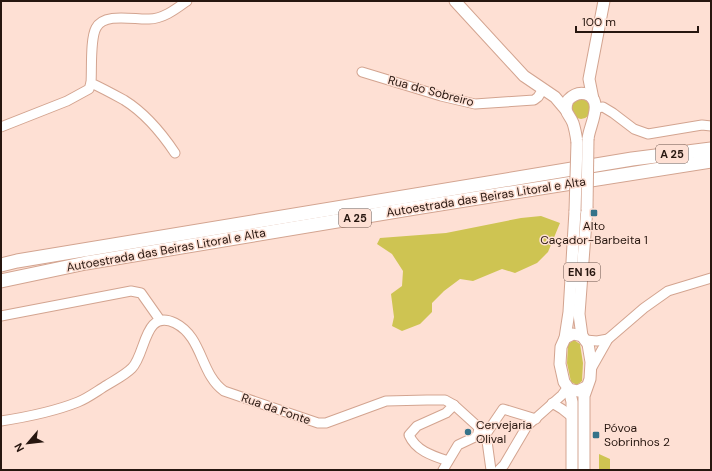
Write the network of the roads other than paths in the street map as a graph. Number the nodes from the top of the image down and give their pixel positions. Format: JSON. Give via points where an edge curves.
{"nodes":[{"id":1,"x":187,"y":1,"type":"edge"},
{"id":2,"x":455,"y":1,"type":"edge"},
{"id":3,"x":604,"y":1,"type":"edge"},
{"id":4,"x":362,"y":72,"type":"dead end"},
{"id":5,"x":589,"y":79,"type":"junction"},
{"id":6,"x":91,"y":83,"type":"junction"},
{"id":7,"x":546,"y":90,"type":"junction"},
{"id":8,"x":578,"y":94,"type":"junction"},
{"id":9,"x":594,"y":108,"type":"junction"},
{"id":10,"x":566,"y":110,"type":"junction"},
{"id":11,"x":572,"y":121,"type":"junction"},
{"id":12,"x":711,"y":126,"type":"edge"},
{"id":13,"x":1,"y":127,"type":"edge"},
{"id":14,"x":711,"y":149,"type":"edge"},
{"id":15,"x":175,"y":153,"type":"dead end"},
{"id":16,"x":711,"y":161,"type":"edge"},
{"id":17,"x":1,"y":265,"type":"edge"},
{"id":18,"x":711,"y":278,"type":"edge"},
{"id":19,"x":1,"y":281,"type":"edge"},
{"id":20,"x":1,"y":316,"type":"edge"},
{"id":21,"x":160,"y":320,"type":"junction"},
{"id":22,"x":565,"y":338,"type":"junction"},
{"id":23,"x":584,"y":338,"type":"junction"},
{"id":24,"x":608,"y":339,"type":"junction"},
{"id":25,"x":590,"y":369,"type":"junction"},
{"id":26,"x":586,"y":387,"type":"junction"},
{"id":27,"x":568,"y":388,"type":"junction"},
{"id":28,"x":552,"y":403,"type":"junction"},
{"id":29,"x":451,"y":404,"type":"junction"},
{"id":30,"x":572,"y":417,"type":"junction"},
{"id":31,"x":536,"y":419,"type":"junction"},
{"id":32,"x":1,"y":421,"type":"edge"},
{"id":33,"x":482,"y":432,"type":"junction"},
{"id":34,"x":448,"y":461,"type":"junction"},
{"id":35,"x":443,"y":470,"type":"edge"},
{"id":36,"x":490,"y":470,"type":"edge"},
{"id":37,"x":499,"y":470,"type":"edge"},
{"id":38,"x":572,"y":470,"type":"edge"},
{"id":39,"x":584,"y":470,"type":"edge"}],
"edges":[{"from":1,"to":6,"type":"street","via":[[168,14],[149,19],[117,18],[103,21],[97,26]]},
{"from":2,"to":7,"type":"main road","via":[[524,76]]},
{"from":3,"to":5,"type":"main road","number":"EN 16"},
{"from":4,"to":7,"type":"street","name":"Rua do Sobreiro","via":[[475,104],[534,100]]},
{"from":5,"to":8,"type":"main road","number":"EN 16"},
{"from":5,"to":9,"type":"main road","number":"EN 16"},
{"from":6,"to":13,"type":"street","via":[[89,88],[66,101]]},
{"from":6,"to":15,"type":"street","via":[[125,101],[146,118]]},
{"from":7,"to":8,"type":"main road","via":[[562,95]]},
{"from":7,"to":10,"type":"main road","via":[[560,101]]},
{"from":8,"to":9,"type":"main road","via":[[585,94]]},
{"from":8,"to":10,"type":"main road","number":"EN 16","via":[[568,100]]},
{"from":9,"to":11,"type":"main road","via":[[590,121],[581,124]]},
{"from":9,"to":12,"type":"street","via":[[603,107],[634,129],[648,134],[702,125]]},
{"from":9,"to":23,"type":"main road","number":"EN 16","bridge":true,"via":[[588,139],[587,208],[579,314]]},
{"from":10,"to":11,"type":"main road","number":"EN 16"},
{"from":11,"to":22,"type":"main road","number":"EN 16","bridge":true,"via":[[577,142],[575,211]]},
{"from":14,"to":17,"type":"highway","name":"Autoestrada das Beiras Litoral e Alta","number":"A 25","via":[[632,159]]},
{"from":16,"to":19,"type":"highway","name":"Autoestrada das Beiras Litoral e Alta","number":"A 25","via":[[94,261]]},
{"from":18,"to":24,"type":"street","via":[[662,295]]},
{"from":20,"to":21,"type":"street","via":[[131,291],[141,293]]},
{"from":21,"to":29,"type":"street","name":"Rua da Fonte","via":[[176,324],[191,336],[210,377],[224,391],[318,423],[326,423],[386,401],[445,400]]},
{"from":21,"to":32,"type":"street","via":[[152,327],[133,368],[121,377],[79,402],[32,416]]},
{"from":22,"to":23,"type":"main road","via":[[573,334]]},
{"from":22,"to":27,"type":"main road","number":"EN 16","via":[[561,347],[560,364]]},
{"from":23,"to":24,"type":"street","via":[[597,341]]},
{"from":23,"to":25,"type":"main road","number":"EN 16","via":[[591,362]]},
{"from":24,"to":25,"type":"street"},
{"from":25,"to":26,"type":"main road","number":"EN 16","via":[[590,379]]},
{"from":26,"to":27,"type":"main road","via":[[578,391]]},
{"from":26,"to":39,"type":"main road","number":"EN 16"},
{"from":27,"to":28,"type":"street"},
{"from":27,"to":30,"type":"main road","number":"EN 16","via":[[572,402]]},
{"from":28,"to":30,"type":"street"},
{"from":28,"to":31,"type":"street"},
{"from":29,"to":33,"type":"street"},
{"from":29,"to":34,"type":"street","via":[[446,413],[417,426],[409,435],[421,450]]},
{"from":30,"to":38,"type":"main road","number":"EN 16"},
{"from":31,"to":33,"type":"street","via":[[503,409]]},
{"from":31,"to":37,"type":"street","via":[[527,426]]},
{"from":33,"to":34,"type":"street","via":[[458,445]]},
{"from":33,"to":36,"type":"street"},
{"from":34,"to":35,"type":"street"}]}
